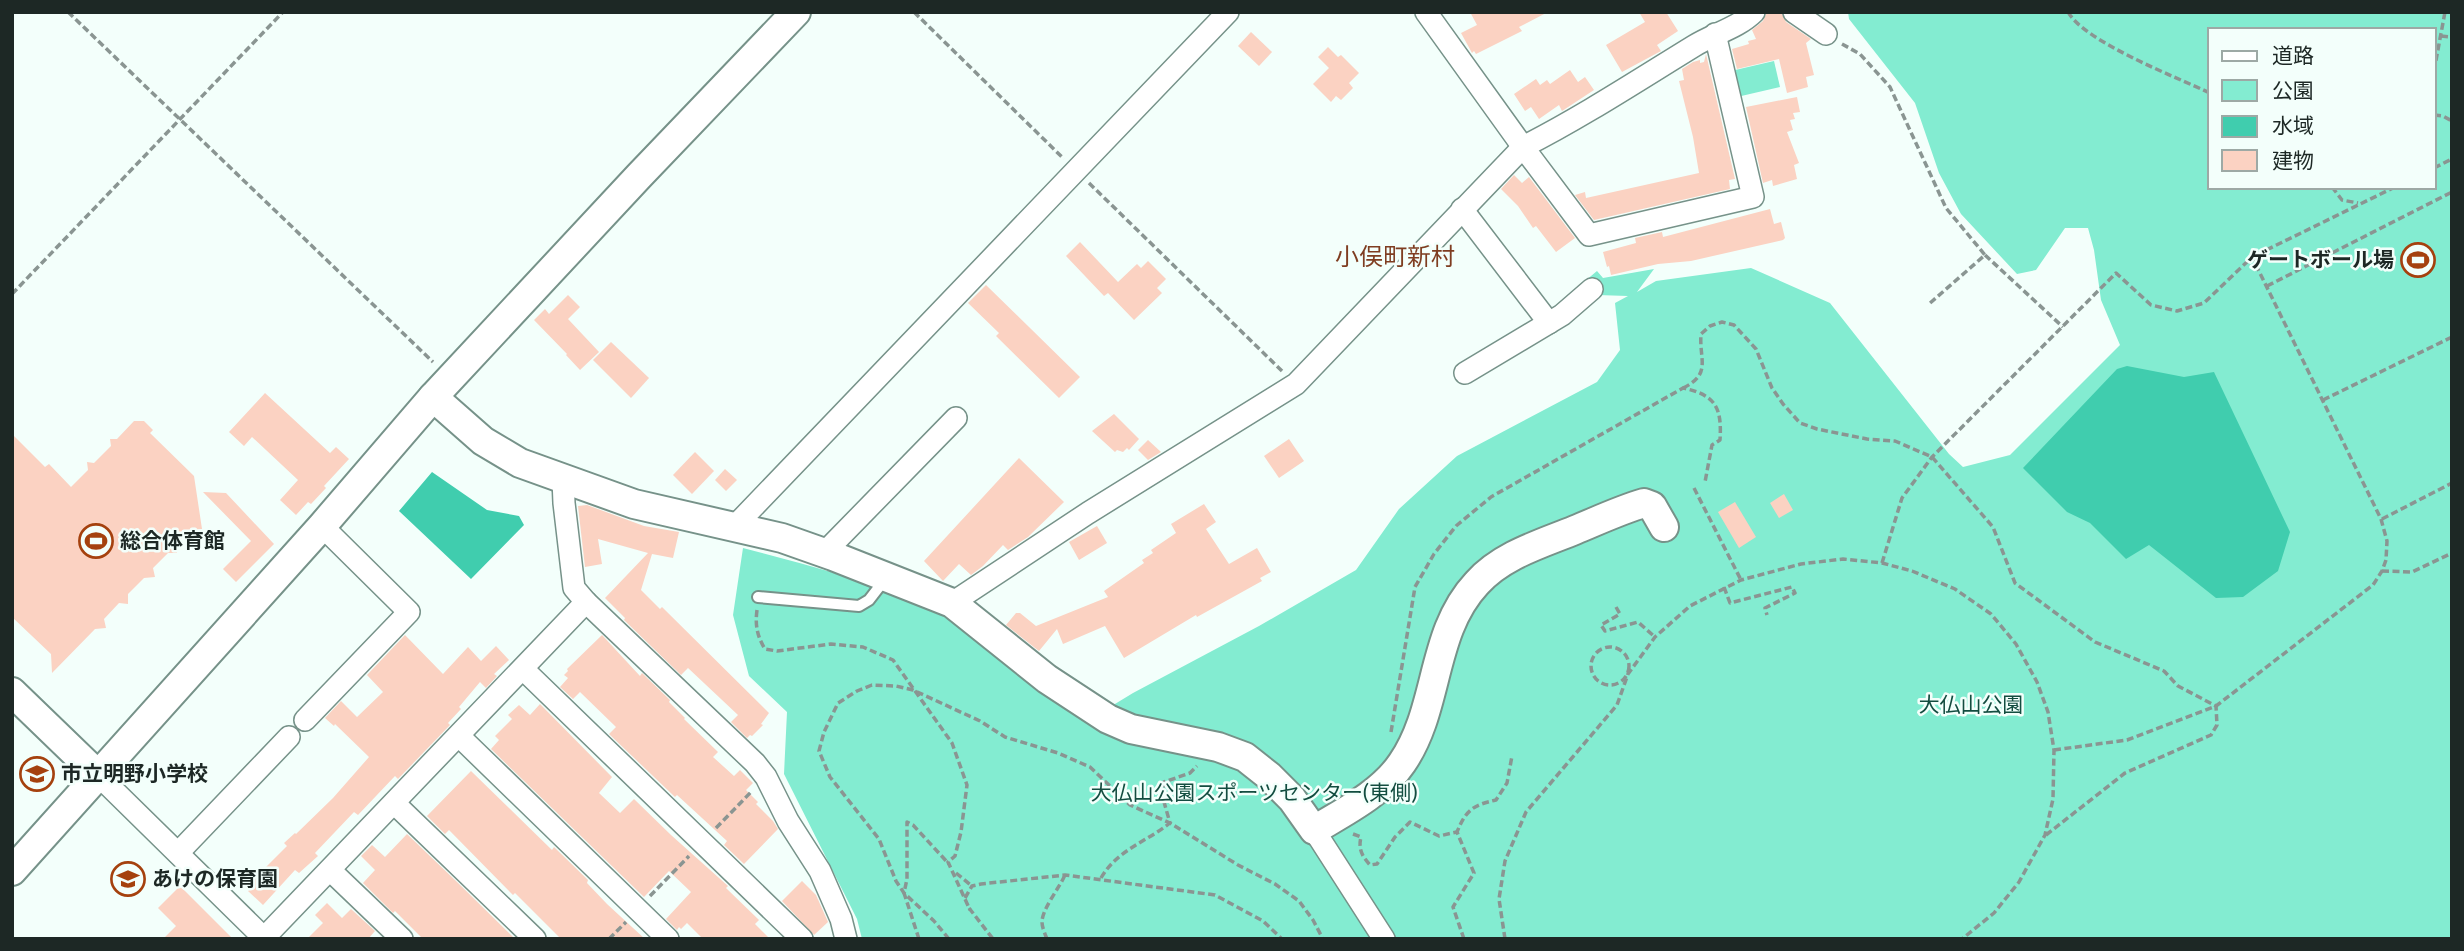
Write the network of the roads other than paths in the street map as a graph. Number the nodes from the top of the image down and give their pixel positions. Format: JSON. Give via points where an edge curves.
{"nodes":[{"id":1,"x":796,"y":12,"type":"edge"},
{"id":2,"x":1228,"y":12,"type":"edge"},
{"id":3,"x":1754,"y":12,"type":"edge"},
{"id":4,"x":1794,"y":12,"type":"edge"},
{"id":5,"x":1431,"y":14,"type":"edge"},
{"id":6,"x":1715,"y":34,"type":"junction"},
{"id":7,"x":1826,"y":34,"type":"road end"},
{"id":8,"x":1523,"y":147,"type":"junction"},
{"id":9,"x":1462,"y":209,"type":"junction"},
{"id":10,"x":1592,"y":289,"type":"dead end"},
{"id":11,"x":1549,"y":323,"type":"junction"},
{"id":12,"x":1465,"y":373,"type":"dead end"},
{"id":13,"x":442,"y":388,"type":"junction"},
{"id":14,"x":956,"y":418,"type":"dead end"},
{"id":15,"x":563,"y":479,"type":"junction"},
{"id":16,"x":322,"y":526,"type":"junction"},
{"id":17,"x":734,"y":526,"type":"junction"},
{"id":18,"x":1664,"y":527,"type":"dead end"},
{"id":19,"x":825,"y":552,"type":"junction"},
{"id":20,"x":888,"y":577,"type":"junction"},
{"id":21,"x":758,"y":597,"type":"road end"},
{"id":22,"x":586,"y":602,"type":"junction"},
{"id":23,"x":952,"y":603,"type":"junction"},
{"id":24,"x":523,"y":669,"type":"junction"},
{"id":25,"x":12,"y":692,"type":"edge"},
{"id":26,"x":305,"y":720,"type":"dead end"},
{"id":27,"x":459,"y":736,"type":"junction"},
{"id":28,"x":289,"y":737,"type":"dead end"},
{"id":29,"x":99,"y":776,"type":"junction"},
{"id":30,"x":394,"y":803,"type":"junction"},
{"id":31,"x":1323,"y":825,"type":"junction"},
{"id":32,"x":178,"y":852,"type":"junction"},
{"id":33,"x":330,"y":870,"type":"junction"},
{"id":34,"x":12,"y":871,"type":"edge"},
{"id":35,"x":264,"y":938,"type":"edge"},
{"id":36,"x":402,"y":939,"type":"edge"},
{"id":37,"x":535,"y":939,"type":"edge"},
{"id":38,"x":668,"y":939,"type":"edge"},
{"id":39,"x":802,"y":939,"type":"edge"},
{"id":40,"x":846,"y":939,"type":"edge"},
{"id":41,"x":1384,"y":939,"type":"edge"}],
"edges":[{"from":1,"to":13,"type":"street"},
{"from":2,"to":17,"type":"street"},
{"from":3,"to":6,"type":"street"},
{"from":4,"to":7,"type":"street"},
{"from":5,"to":8,"type":"street"},
{"from":6,"to":8,"type":"street"},
{"from":6,"to":8,"type":"street","via":[[1753,197],[1589,235]]},
{"from":8,"to":9,"type":"street"},
{"from":9,"to":11,"type":"street"},
{"from":9,"to":23,"type":"street","via":[[1296,384]]},
{"from":10,"to":11,"type":"street"},
{"from":11,"to":12,"type":"street"},
{"from":13,"to":15,"type":"street","via":[[500,453]]},
{"from":13,"to":16,"type":"street"},
{"from":14,"to":19,"type":"street"},
{"from":15,"to":17,"type":"street","via":[[659,511]]},
{"from":15,"to":22,"type":"street","via":[[574,588]]},
{"from":16,"to":26,"type":"street","via":[[409,612]]},
{"from":16,"to":29,"type":"street"},
{"from":17,"to":19,"type":"street"},
{"from":18,"to":31,"type":"street","via":[[1652,506],[1644,503],[1530,548],[1487,573],[1460,604],[1445,634],[1413,747],[1372,793]]},
{"from":19,"to":20,"type":"street"},
{"from":20,"to":21,"type":"lane","via":[[859,606]]},
{"from":20,"to":23,"type":"street"},
{"from":22,"to":24,"type":"street"},
{"from":22,"to":40,"type":"street","via":[[766,777],[820,871]]},
{"from":23,"to":31,"type":"street","via":[[1046,679],[1108,719],[1245,757]]},
{"from":24,"to":27,"type":"street"},
{"from":24,"to":39,"type":"street"},
{"from":25,"to":29,"type":"street"},
{"from":27,"to":30,"type":"street"},
{"from":27,"to":38,"type":"street"},
{"from":28,"to":32,"type":"street"},
{"from":29,"to":32,"type":"street"},
{"from":29,"to":34,"type":"street"},
{"from":30,"to":33,"type":"street"},
{"from":30,"to":37,"type":"street"},
{"from":31,"to":41,"type":"street"},
{"from":32,"to":35,"type":"street"},
{"from":33,"to":35,"type":"street"},
{"from":33,"to":36,"type":"street"}]}
